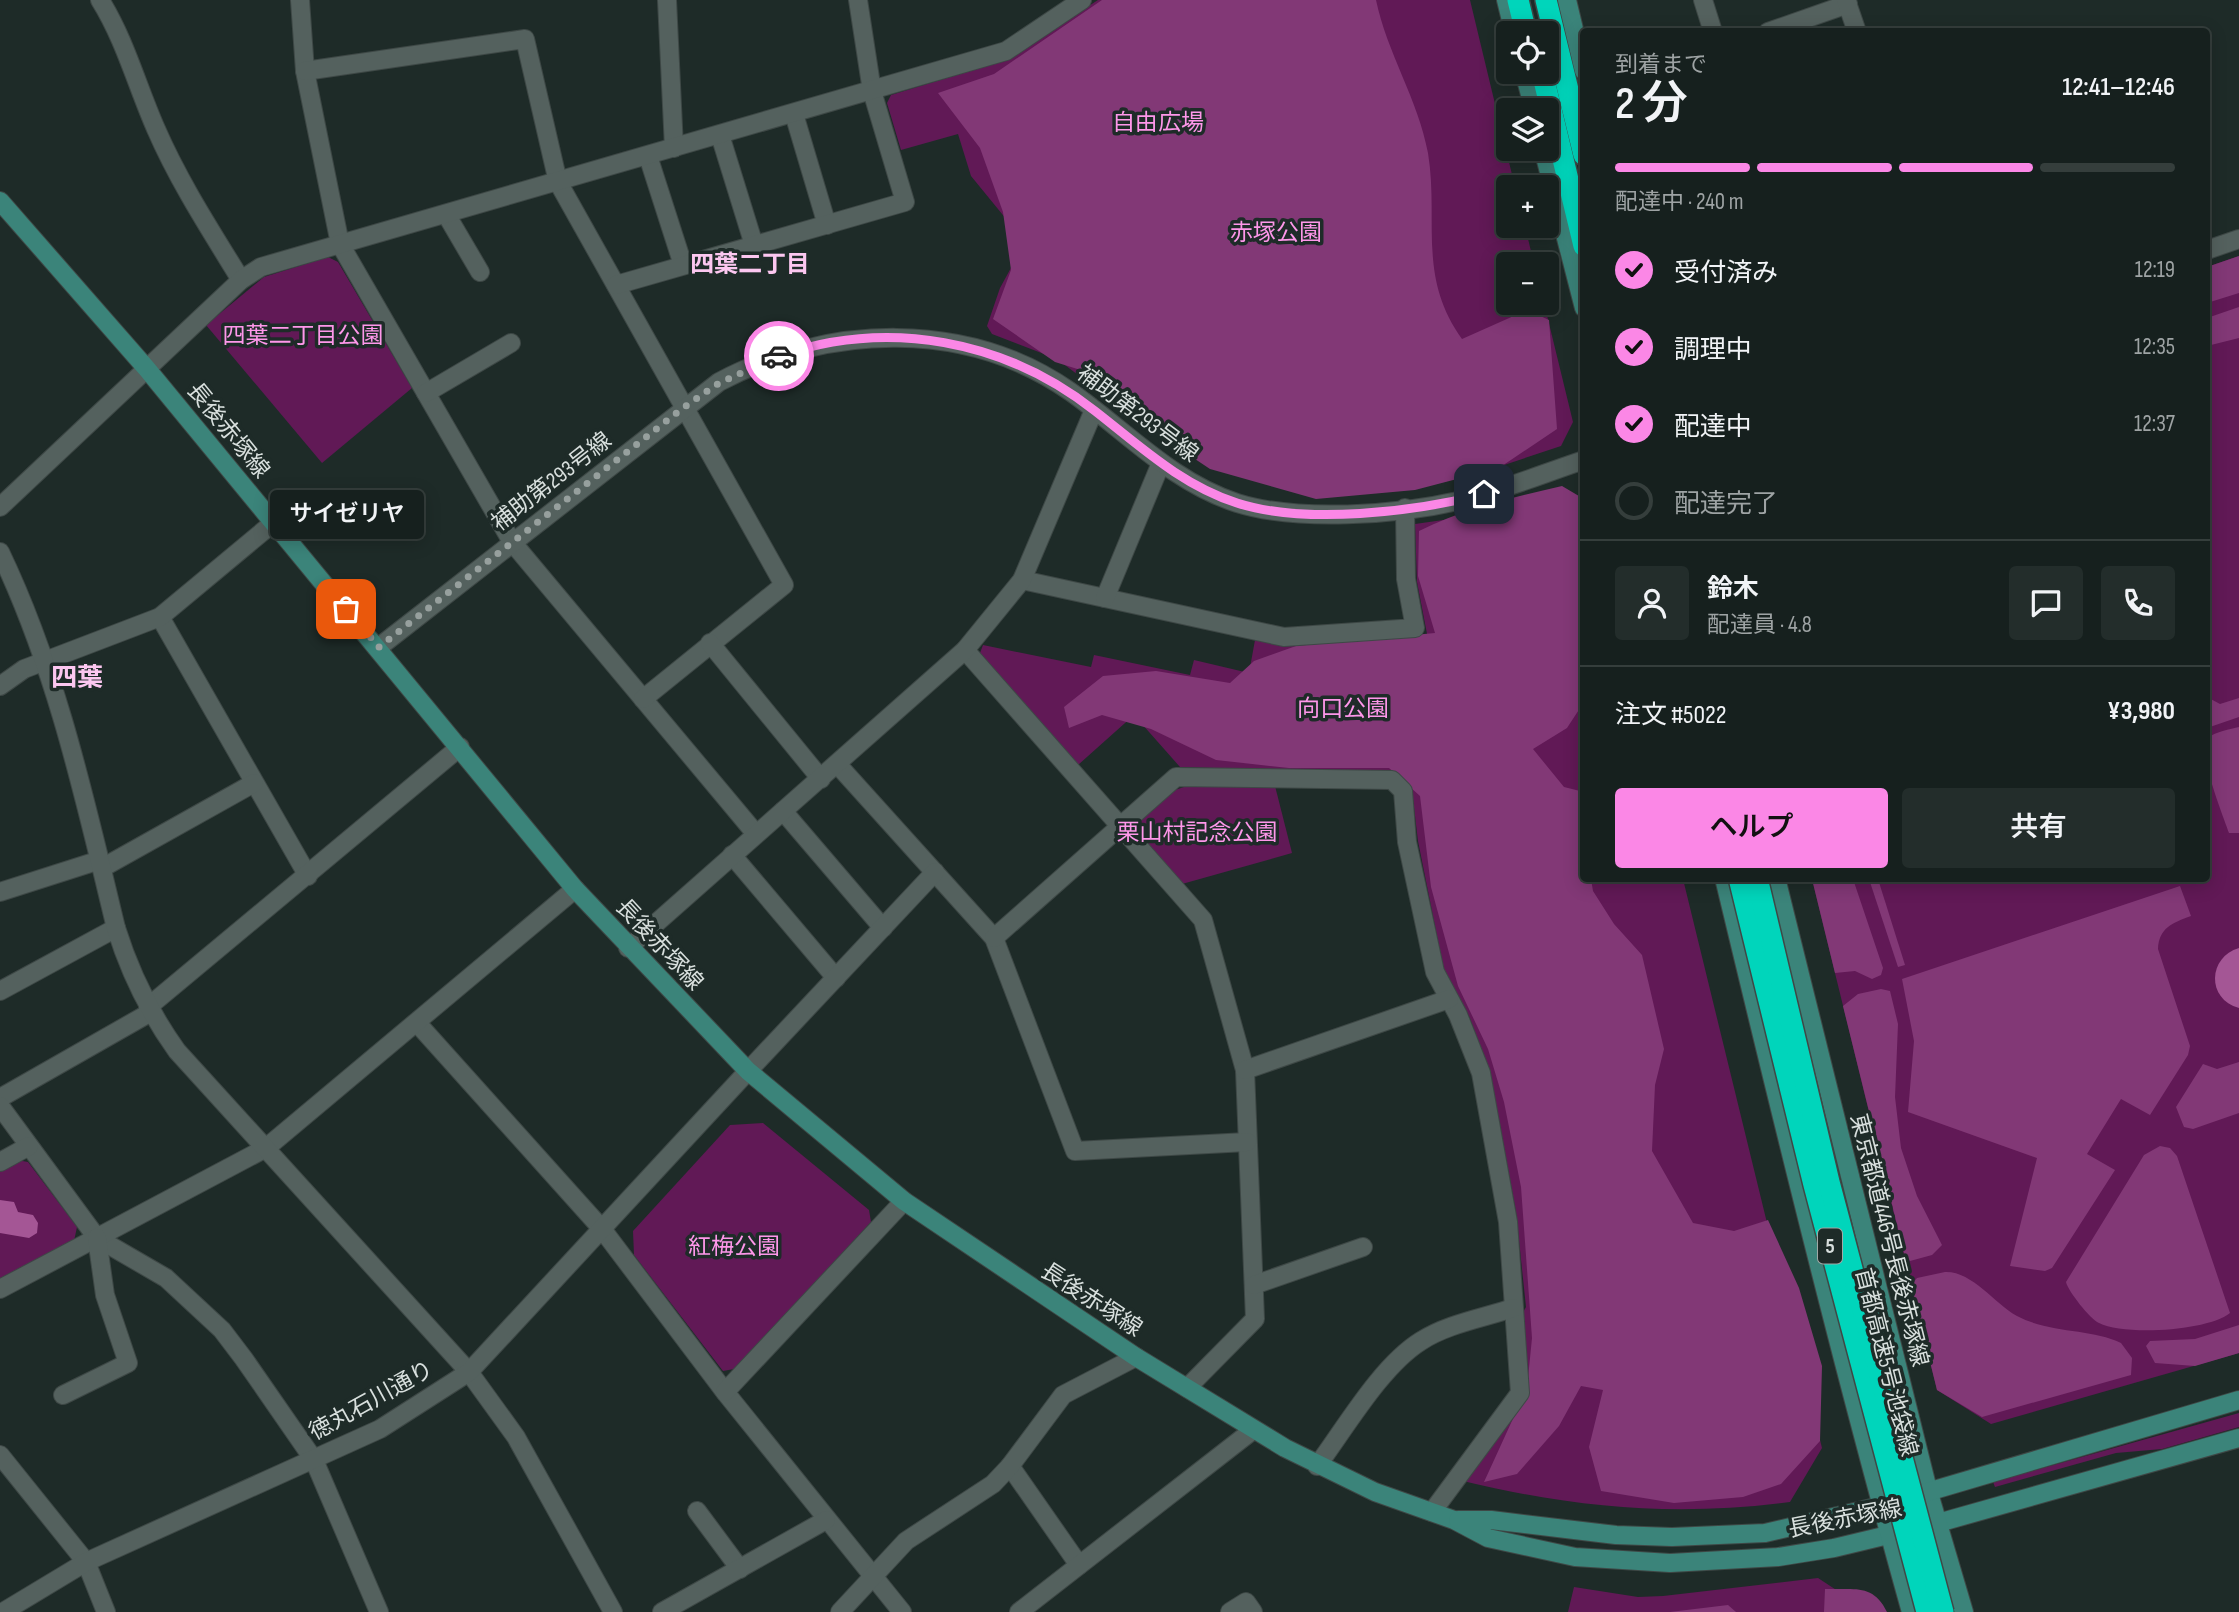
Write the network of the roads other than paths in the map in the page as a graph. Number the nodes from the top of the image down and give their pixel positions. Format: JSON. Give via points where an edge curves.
{"nodes":[{"id":1,"x":100,"y":0,"type":"edge"},
{"id":2,"x":300,"y":0,"type":"edge"},
{"id":3,"x":667,"y":0,"type":"edge"},
{"id":4,"x":858,"y":0,"type":"edge"},
{"id":5,"x":1082,"y":0,"type":"edge"},
{"id":6,"x":1506,"y":0,"type":"edge"},
{"id":7,"x":1518,"y":0,"type":"edge"},
{"id":8,"x":1525,"y":0,"type":"edge"},
{"id":9,"x":1546,"y":0,"type":"edge"},
{"id":10,"x":1553,"y":0,"type":"edge"},
{"id":11,"x":1567,"y":0,"type":"edge"},
{"id":12,"x":1703,"y":0,"type":"edge"},
{"id":13,"x":1847,"y":2,"type":"edge"},
{"id":14,"x":1511,"y":21,"type":"edge"},
{"id":15,"x":1524,"y":21,"type":"edge"},
{"id":16,"x":1530,"y":21,"type":"edge"},
{"id":17,"x":1712,"y":28,"type":"edge"},
{"id":18,"x":1779,"y":28,"type":"edge"},
{"id":19,"x":1856,"y":28,"type":"edge"},
{"id":20,"x":1580,"y":54,"type":"edge"},
{"id":21,"x":305,"y":71,"type":"junction"},
{"id":22,"x":1545,"y":84,"type":"edge"},
{"id":23,"x":872,"y":91,"type":"junction"},
{"id":24,"x":794,"y":114,"type":"junction"},
{"id":25,"x":1580,"y":120,"type":"edge"},
{"id":26,"x":720,"y":135,"type":"junction"},
{"id":27,"x":1580,"y":139,"type":"edge"},
{"id":28,"x":674,"y":148,"type":"junction"},
{"id":29,"x":648,"y":156,"type":"junction"},
{"id":30,"x":1559,"y":157,"type":"edge"},
{"id":31,"x":1546,"y":161,"type":"edge"},
{"id":32,"x":558,"y":182,"type":"junction"},
{"id":33,"x":0,"y":201,"type":"edge"},
{"id":34,"x":446,"y":214,"type":"junction"},
{"id":35,"x":827,"y":225,"type":"junction"},
{"id":36,"x":1580,"y":229,"type":"edge"},
{"id":37,"x":1580,"y":237,"type":"edge"},
{"id":38,"x":2239,"y":239,"type":"edge"},
{"id":39,"x":340,"y":244,"type":"junction"},
{"id":40,"x":754,"y":245,"type":"junction"},
{"id":41,"x":2210,"y":249,"type":"edge"},
{"id":42,"x":683,"y":265,"type":"junction"},
{"id":43,"x":481,"y":272,"type":"dead end"},
{"id":44,"x":241,"y":280,"type":"junction"},
{"id":45,"x":616,"y":285,"type":"junction"},
{"id":46,"x":1580,"y":292,"type":"edge"},
{"id":47,"x":511,"y":343,"type":"dead end"},
{"id":48,"x":147,"y":369,"type":"junction"},
{"id":49,"x":426,"y":393,"type":"junction"},
{"id":50,"x":683,"y":408,"type":"junction"},
{"id":51,"x":1094,"y":410,"type":"junction"},
{"id":52,"x":1580,"y":461,"type":"edge"},
{"id":53,"x":1161,"y":463,"type":"junction"},
{"id":54,"x":0,"y":507,"type":"edge"},
{"id":55,"x":1405,"y":508,"type":"junction"},
{"id":56,"x":273,"y":523,"type":"junction"},
{"id":57,"x":512,"y":542,"type":"junction"},
{"id":58,"x":0,"y":552,"type":"edge"},
{"id":59,"x":1022,"y":580,"type":"junction"},
{"id":60,"x":1105,"y":598,"type":"junction"},
{"id":61,"x":160,"y":617,"type":"junction"},
{"id":62,"x":710,"y":643,"type":"junction"},
{"id":63,"x":379,"y":647,"type":"junction"},
{"id":64,"x":965,"y":650,"type":"junction"},
{"id":65,"x":46,"y":661,"type":"junction"},
{"id":66,"x":0,"y":686,"type":"edge"},
{"id":67,"x":643,"y":699,"type":"junction"},
{"id":68,"x":460,"y":747,"type":"junction"},
{"id":69,"x":838,"y":765,"type":"junction"},
{"id":70,"x":821,"y":779,"type":"junction"},
{"id":71,"x":254,"y":783,"type":"junction"},
{"id":72,"x":783,"y":811,"type":"junction"},
{"id":73,"x":1120,"y":826,"type":"junction"},
{"id":74,"x":756,"y":834,"type":"junction"},
{"id":75,"x":732,"y":855,"type":"junction"},
{"id":76,"x":101,"y":864,"type":"junction"},
{"id":77,"x":935,"y":872,"type":"junction"},
{"id":78,"x":307,"y":876,"type":"junction"},
{"id":79,"x":1725,"y":882,"type":"edge"},
{"id":80,"x":1740,"y":882,"type":"edge"},
{"id":81,"x":1758,"y":882,"type":"edge"},
{"id":82,"x":1777,"y":882,"type":"edge"},
{"id":83,"x":575,"y":889,"type":"junction"},
{"id":84,"x":0,"y":892,"type":"edge"},
{"id":85,"x":116,"y":928,"type":"junction"},
{"id":86,"x":883,"y":928,"type":"junction"},
{"id":87,"x":994,"y":938,"type":"junction"},
{"id":88,"x":628,"y":948,"type":"junction"},
{"id":89,"x":836,"y":978,"type":"junction"},
{"id":90,"x":0,"y":990,"type":"edge"},
{"id":91,"x":1449,"y":999,"type":"junction"},
{"id":92,"x":149,"y":1010,"type":"junction"},
{"id":93,"x":418,"y":1024,"type":"junction"},
{"id":94,"x":1245,"y":1070,"type":"junction"},
{"id":95,"x":748,"y":1071,"type":"junction"},
{"id":96,"x":0,"y":1098,"type":"edge"},
{"id":97,"x":0,"y":1106,"type":"edge"},
{"id":98,"x":1247,"y":1142,"type":"junction"},
{"id":99,"x":29,"y":1146,"type":"junction"},
{"id":100,"x":266,"y":1148,"type":"junction"},
{"id":101,"x":0,"y":1162,"type":"edge"},
{"id":102,"x":904,"y":1201,"type":"junction"},
{"id":103,"x":602,"y":1229,"type":"junction"},
{"id":104,"x":97,"y":1238,"type":"junction"},
{"id":105,"x":1363,"y":1247,"type":"dead end"},
{"id":106,"x":1254,"y":1285,"type":"junction"},
{"id":107,"x":0,"y":1289,"type":"edge"},
{"id":108,"x":1513,"y":1308,"type":"junction"},
{"id":109,"x":1136,"y":1357,"type":"junction"},
{"id":110,"x":469,"y":1372,"type":"junction"},
{"id":111,"x":1187,"y":1388,"type":"junction"},
{"id":112,"x":725,"y":1392,"type":"junction"},
{"id":113,"x":63,"y":1395,"type":"dead end"},
{"id":114,"x":2239,"y":1400,"type":"edge"},
{"id":115,"x":1253,"y":1430,"type":"junction"},
{"id":116,"x":2239,"y":1438,"type":"edge"},
{"id":117,"x":0,"y":1455,"type":"edge"},
{"id":118,"x":314,"y":1460,"type":"junction"},
{"id":119,"x":1010,"y":1466,"type":"junction"},
{"id":120,"x":1317,"y":1466,"type":"junction"},
{"id":121,"x":1928,"y":1490,"type":"junction"},
{"id":122,"x":1880,"y":1506,"type":"junction"},
{"id":123,"x":697,"y":1511,"type":"dead end"},
{"id":124,"x":1432,"y":1513,"type":"junction"},
{"id":125,"x":826,"y":1520,"type":"junction"},
{"id":126,"x":1454,"y":1520,"type":"junction"},
{"id":127,"x":1938,"y":1523,"type":"junction"},
{"id":128,"x":1889,"y":1536,"type":"junction"},
{"id":129,"x":86,"y":1562,"type":"junction"},
{"id":130,"x":1079,"y":1565,"type":"junction"},
{"id":131,"x":740,"y":1569,"type":"junction"},
{"id":132,"x":872,"y":1578,"type":"junction"},
{"id":133,"x":3,"y":1612,"type":"edge"},
{"id":134,"x":106,"y":1612,"type":"edge"},
{"id":135,"x":379,"y":1612,"type":"edge"},
{"id":136,"x":613,"y":1612,"type":"edge"},
{"id":137,"x":662,"y":1612,"type":"edge"},
{"id":138,"x":840,"y":1612,"type":"edge"},
{"id":139,"x":902,"y":1612,"type":"edge"},
{"id":140,"x":1019,"y":1612,"type":"edge"},
{"id":141,"x":1230,"y":1612,"type":"edge"},
{"id":142,"x":1253,"y":1612,"type":"edge"},
{"id":143,"x":1911,"y":1612,"type":"edge"},
{"id":144,"x":1927,"y":1612,"type":"edge"},
{"id":145,"x":1943,"y":1612,"type":"edge"},
{"id":146,"x":1964,"y":1612,"type":"edge"}],
"edges":[{"from":1,"to":44,"type":"street","via":[[113,21],[156,130]]},
{"from":2,"to":21,"type":"street"},
{"from":3,"to":28,"type":"street"},
{"from":4,"to":23,"type":"street"},
{"from":5,"to":23,"type":"street","via":[[1006,51]]},
{"from":6,"to":14,"type":"main road"},
{"from":7,"to":15,"type":"highway"},
{"from":8,"to":16,"type":"highway"},
{"from":9,"to":27,"type":"highway"},
{"from":10,"to":25,"type":"highway"},
{"from":11,"to":20,"type":"main road"},
{"from":12,"to":17,"type":"street"},
{"from":13,"to":18,"type":"street"},
{"from":13,"to":19,"type":"street"},
{"from":21,"to":32,"type":"street","via":[[525,39]]},
{"from":21,"to":39,"type":"street"},
{"from":22,"to":36,"type":"highway"},
{"from":23,"to":24,"type":"street"},
{"from":23,"to":35,"type":"street","via":[[905,202]]},
{"from":24,"to":26,"type":"street"},
{"from":24,"to":35,"type":"street"},
{"from":26,"to":28,"type":"street"},
{"from":26,"to":40,"type":"street"},
{"from":28,"to":29,"type":"street"},
{"from":29,"to":32,"type":"street"},
{"from":29,"to":42,"type":"street"},
{"from":30,"to":37,"type":"highway"},
{"from":31,"to":46,"type":"main road"},
{"from":32,"to":34,"type":"street"},
{"from":32,"to":45,"type":"street"},
{"from":33,"to":48,"type":"main road","name":"長後赤塚線"},
{"from":34,"to":39,"type":"street"},
{"from":34,"to":43,"type":"street"},
{"from":35,"to":40,"type":"street"},
{"from":38,"to":41,"type":"street"},
{"from":39,"to":44,"type":"street","via":[[261,267]]},
{"from":39,"to":49,"type":"street"},
{"from":40,"to":42,"type":"street"},
{"from":42,"to":45,"type":"street"},
{"from":44,"to":48,"type":"street"},
{"from":45,"to":50,"type":"street"},
{"from":47,"to":49,"type":"street"},
{"from":48,"to":54,"type":"street"},
{"from":48,"to":56,"type":"main road","name":"長後赤塚線"},
{"from":49,"to":57,"type":"street"},
{"from":50,"to":51,"type":"street","name":"補助第293号線","via":[[719,383],[764,362],[822,344],[886,337],[953,343],[1002,357],[1046,376]]},
{"from":50,"to":57,"type":"street","name":"補助第293号線"},
{"from":50,"to":62,"type":"street","via":[[784,584]]},
{"from":51,"to":53,"type":"street","name":"補助第293号線"},
{"from":51,"to":59,"type":"street"},
{"from":52,"to":55,"type":"street","name":"補助第293号線","via":[[1474,496]]},
{"from":53,"to":55,"type":"street","name":"補助第293号線","via":[[1213,494],[1261,509],[1307,515]]},
{"from":53,"to":60,"type":"street"},
{"from":55,"to":60,"type":"street","via":[[1406,579],[1415,628],[1284,637]]},
{"from":56,"to":61,"type":"street"},
{"from":56,"to":63,"type":"main road","name":"長後赤塚線"},
{"from":57,"to":63,"type":"street","name":"補助第293号線"},
{"from":57,"to":67,"type":"street"},
{"from":58,"to":65,"type":"street"},
{"from":59,"to":60,"type":"street"},
{"from":59,"to":64,"type":"street"},
{"from":61,"to":65,"type":"street"},
{"from":61,"to":71,"type":"street"},
{"from":62,"to":67,"type":"street"},
{"from":62,"to":70,"type":"street"},
{"from":63,"to":68,"type":"main road","name":"長後赤塚線"},
{"from":64,"to":69,"type":"street"},
{"from":64,"to":73,"type":"street"},
{"from":65,"to":66,"type":"street"},
{"from":65,"to":76,"type":"street"},
{"from":67,"to":74,"type":"street"},
{"from":68,"to":78,"type":"street"},
{"from":68,"to":83,"type":"main road","name":"長後赤塚線"},
{"from":69,"to":70,"type":"street"},
{"from":69,"to":77,"type":"street"},
{"from":70,"to":72,"type":"street"},
{"from":71,"to":76,"type":"street"},
{"from":71,"to":78,"type":"street"},
{"from":72,"to":74,"type":"street"},
{"from":72,"to":86,"type":"street"},
{"from":73,"to":87,"type":"street"},
{"from":73,"to":91,"type":"street","via":[[1176,777],[1392,780],[1403,791],[1407,842],[1435,972]]},
{"from":73,"to":94,"type":"street","via":[[1203,920]]},
{"from":74,"to":75,"type":"street"},
{"from":75,"to":88,"type":"street"},
{"from":75,"to":89,"type":"street"},
{"from":76,"to":84,"type":"street"},
{"from":76,"to":85,"type":"street"},
{"from":77,"to":86,"type":"street","name":"徳丸石川通り"},
{"from":77,"to":87,"type":"street"},
{"from":78,"to":92,"type":"street"},
{"from":79,"to":122,"type":"main road"},
{"from":80,"to":144,"type":"highway","name":"首都高速5号池袋線","number":"5","bridge":true},
{"from":81,"to":145,"type":"highway","name":"首都高速5号池袋線","number":"5","bridge":true,"via":[[1833,1195]]},
{"from":82,"to":121,"type":"main road","name":"東京都道446号長後赤塚線"},
{"from":83,"to":88,"type":"main road","name":"長後赤塚線"},
{"from":83,"to":93,"type":"street"},
{"from":85,"to":90,"type":"street"},
{"from":85,"to":92,"type":"street"},
{"from":86,"to":89,"type":"street","name":"徳丸石川通り"},
{"from":87,"to":98,"type":"street","via":[[1075,1152]]},
{"from":88,"to":95,"type":"main road","name":"長後赤塚線"},
{"from":89,"to":95,"type":"street","name":"徳丸石川通り"},
{"from":91,"to":94,"type":"street"},
{"from":91,"to":108,"type":"street","via":[[1481,1073],[1508,1222],[1516,1296]]},
{"from":92,"to":96,"type":"street"},
{"from":92,"to":100,"type":"street","via":[[177,1051]]},
{"from":93,"to":100,"type":"street"},
{"from":93,"to":103,"type":"street"},
{"from":94,"to":98,"type":"street"},
{"from":95,"to":102,"type":"main road","name":"長後赤塚線"},
{"from":95,"to":103,"type":"street","name":"徳丸石川通り"},
{"from":97,"to":99,"type":"street"},
{"from":98,"to":106,"type":"street"},
{"from":99,"to":101,"type":"street"},
{"from":99,"to":104,"type":"street"},
{"from":100,"to":104,"type":"street"},
{"from":100,"to":110,"type":"street"},
{"from":102,"to":109,"type":"main road","name":"長後赤塚線"},
{"from":102,"to":112,"type":"street"},
{"from":103,"to":110,"type":"street","name":"徳丸石川通り"},
{"from":103,"to":112,"type":"street"},
{"from":104,"to":107,"type":"street"},
{"from":104,"to":113,"type":"street","via":[[105,1295],[128,1363]]},
{"from":104,"to":118,"type":"street","via":[[166,1279],[222,1330]]},
{"from":105,"to":106,"type":"street"},
{"from":106,"to":111,"type":"street","via":[[1255,1319]]},
{"from":108,"to":120,"type":"street","via":[[1436,1333],[1408,1352]]},
{"from":108,"to":124,"type":"street","via":[[1520,1393]]},
{"from":109,"to":111,"type":"main road","name":"長後赤塚線"},
{"from":109,"to":119,"type":"street","via":[[1063,1395]]},
{"from":110,"to":118,"type":"street","name":"徳丸石川通り","via":[[415,1409]]},
{"from":110,"to":136,"type":"street","via":[[516,1437]]},
{"from":111,"to":115,"type":"main road","name":"長後赤塚線"},
{"from":112,"to":125,"type":"street"},
{"from":114,"to":121,"type":"main road","name":"長後赤塚線"},
{"from":115,"to":120,"type":"main road","name":"長後赤塚線"},
{"from":115,"to":130,"type":"street"},
{"from":116,"to":127,"type":"main road","name":"長後赤塚線"},
{"from":117,"to":129,"type":"street"},
{"from":118,"to":129,"type":"street","name":"徳丸石川通り"},
{"from":118,"to":135,"type":"street"},
{"from":119,"to":130,"type":"street"},
{"from":119,"to":132,"type":"street","via":[[993,1484],[906,1541]]},
{"from":120,"to":124,"type":"main road","name":"長後赤塚線"},
{"from":121,"to":122,"type":"main road","name":"長後赤塚線"},
{"from":121,"to":127,"type":"main road","name":"東京都道446号長後赤塚線"},
{"from":122,"to":126,"type":"main road","name":"長後赤塚線","via":[[1765,1534],[1719,1537],[1616,1535]]},
{"from":122,"to":128,"type":"main road"},
{"from":123,"to":131,"type":"street"},
{"from":124,"to":126,"type":"main road","name":"長後赤塚線"},
{"from":125,"to":131,"type":"street"},
{"from":125,"to":132,"type":"street"},
{"from":126,"to":128,"type":"main road","name":"長後赤塚線","via":[[1488,1538],[1575,1557],[1670,1563],[1778,1556]]},
{"from":127,"to":128,"type":"main road","name":"長後赤塚線"},
{"from":127,"to":146,"type":"main road","name":"東京都道446号長後赤塚線"},
{"from":128,"to":143,"type":"main road"},
{"from":129,"to":133,"type":"street","name":"徳丸石川通り"},
{"from":129,"to":134,"type":"street"},
{"from":130,"to":140,"type":"street"},
{"from":131,"to":137,"type":"street"},
{"from":132,"to":138,"type":"street"},
{"from":132,"to":139,"type":"street"},
{"from":141,"to":142,"type":"street","via":[[1246,1602]]}]}
